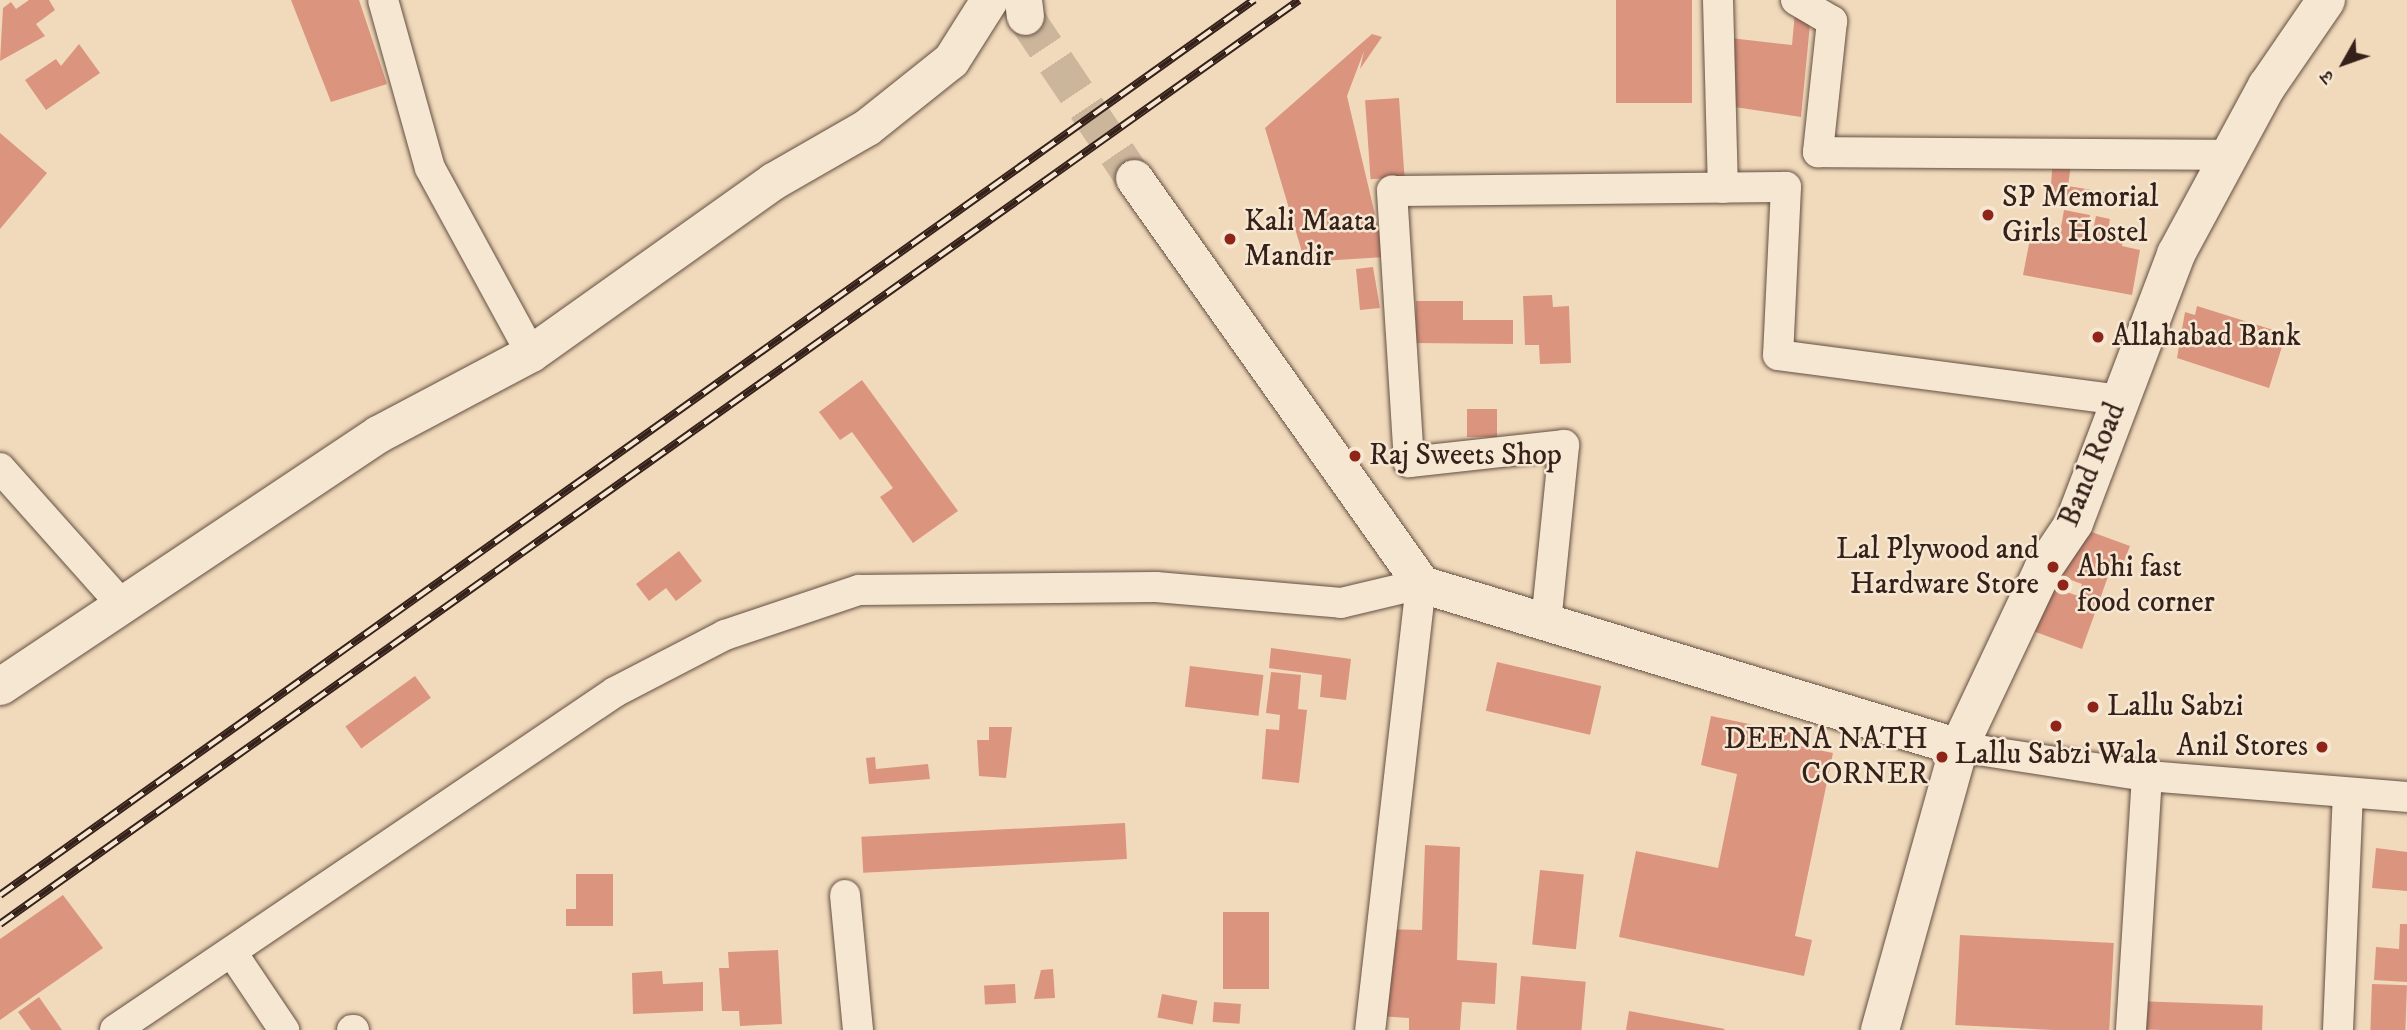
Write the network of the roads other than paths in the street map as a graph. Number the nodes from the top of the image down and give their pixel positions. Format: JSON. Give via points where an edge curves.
{"nodes":[{"id":1,"x":383,"y":0,"type":"edge"},
{"id":2,"x":989,"y":0,"type":"edge"},
{"id":3,"x":1718,"y":0,"type":"edge"},
{"id":4,"x":1796,"y":0,"type":"edge"},
{"id":5,"x":2326,"y":0,"type":"edge"},
{"id":6,"x":2230,"y":155,"type":"junction"},
{"id":7,"x":1134,"y":178,"type":"tunnel mouth"},
{"id":8,"x":1723,"y":188,"type":"junction"},
{"id":9,"x":531,"y":353,"type":"junction"},
{"id":10,"x":2120,"y":400,"type":"junction"},
{"id":11,"x":0,"y":468,"type":"edge"},
{"id":12,"x":1421,"y":584,"type":"junction"},
{"id":13,"x":122,"y":605,"type":"junction"},
{"id":14,"x":1546,"y":623,"type":"junction"},
{"id":15,"x":0,"y":686,"type":"edge"},
{"id":16,"x":1959,"y":747,"type":"junction"},
{"id":17,"x":2147,"y":776,"type":"junction"},
{"id":18,"x":2348,"y":796,"type":"junction"},
{"id":19,"x":2407,"y":797,"type":"edge"},
{"id":20,"x":845,"y":895,"type":"dead end"},
{"id":21,"x":233,"y":954,"type":"junction"},
{"id":22,"x":115,"y":1030,"type":"edge"},
{"id":23,"x":284,"y":1030,"type":"edge"},
{"id":24,"x":858,"y":1030,"type":"edge"},
{"id":25,"x":1370,"y":1030,"type":"edge"},
{"id":26,"x":1880,"y":1030,"type":"edge"},
{"id":27,"x":2131,"y":1030,"type":"edge"},
{"id":28,"x":2338,"y":1030,"type":"edge"}],
"edges":[{"from":1,"to":9,"type":"street","via":[[430,168]]},
{"from":2,"to":9,"type":"street","via":[[951,60],[867,127],[773,181]]},
{"from":3,"to":8,"type":"street"},
{"from":4,"to":6,"type":"street","via":[[1832,21],[1818,152]]},
{"from":5,"to":6,"type":"main road","name":"Band Road"},
{"from":6,"to":10,"type":"main road","name":"Band Road","via":[[2176,254]]},
{"from":7,"to":12,"type":"street"},
{"from":8,"to":10,"type":"street","via":[[1786,187],[1778,355]]},
{"from":8,"to":14,"type":"street","via":[[1392,191],[1409,462],[1564,445]]},
{"from":9,"to":13,"type":"street","via":[[378,434]]},
{"from":10,"to":16,"type":"main road","name":"Band Road","via":[[2074,523],[2043,569]]},
{"from":11,"to":13,"type":"street"},
{"from":12,"to":14,"type":"street"},
{"from":12,"to":21,"type":"street","via":[[1341,603],[1156,587],[859,590],[725,635],[615,692]]},
{"from":12,"to":25,"type":"street"},
{"from":13,"to":15,"type":"street"},
{"from":14,"to":16,"type":"street"},
{"from":16,"to":17,"type":"street"},
{"from":16,"to":26,"type":"main road","name":"Band Road"},
{"from":17,"to":18,"type":"street"},
{"from":17,"to":27,"type":"street"},
{"from":18,"to":19,"type":"street"},
{"from":18,"to":28,"type":"street"},
{"from":20,"to":24,"type":"street"},
{"from":21,"to":22,"type":"street"},
{"from":21,"to":23,"type":"street"}]}
